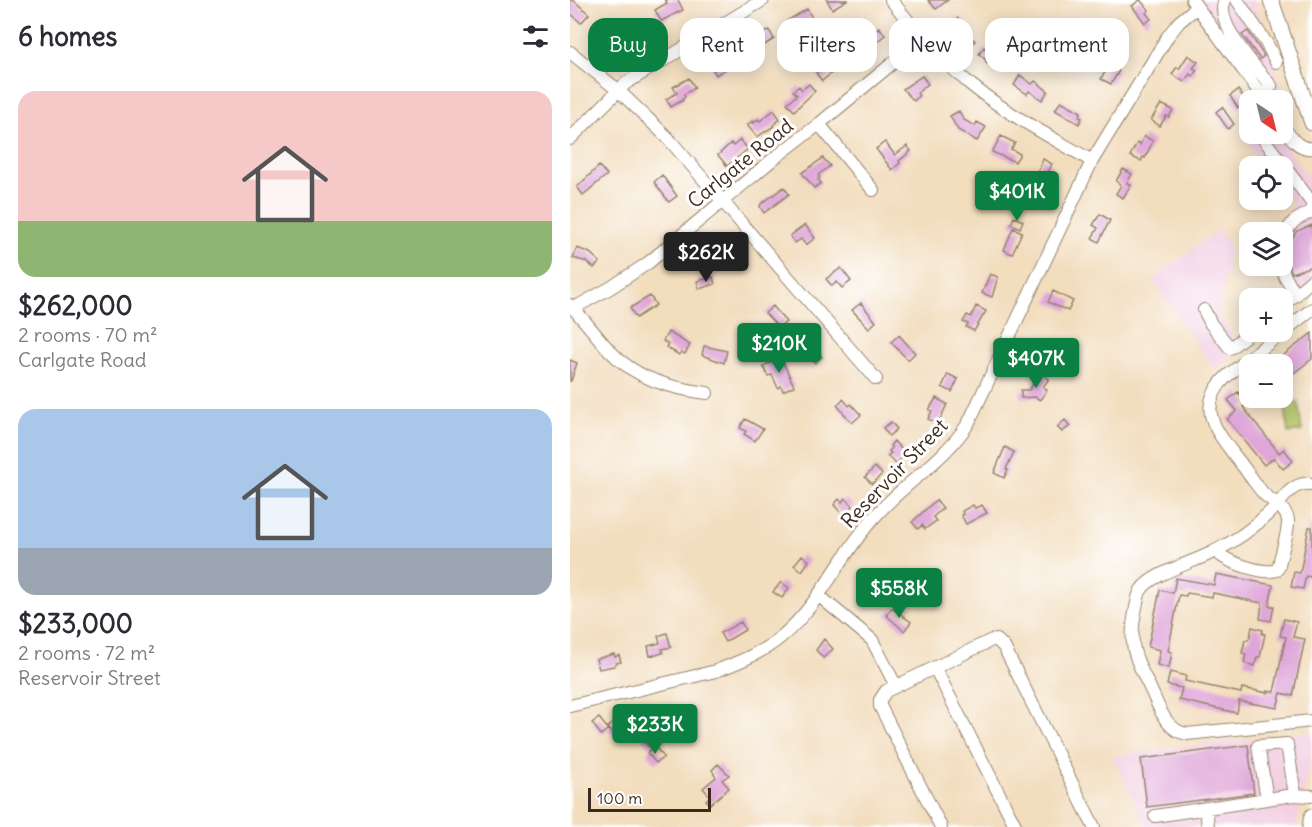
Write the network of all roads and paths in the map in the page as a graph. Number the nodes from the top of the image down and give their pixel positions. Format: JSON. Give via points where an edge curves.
{"nodes":[{"id":1,"x":763,"y":0,"type":"edge"},
{"id":2,"x":891,"y":0,"type":"edge"},
{"id":3,"x":1225,"y":0,"type":"edge"},
{"id":4,"x":1237,"y":0,"type":"edge"},
{"id":5,"x":1271,"y":0,"type":"edge"},
{"id":6,"x":1194,"y":4,"type":"edge"},
{"id":7,"x":906,"y":18,"type":"edge"},
{"id":8,"x":570,"y":52,"type":"edge"},
{"id":9,"x":1283,"y":59,"type":"junction"},
{"id":10,"x":889,"y":66,"type":"edge"},
{"id":11,"x":1259,"y":70,"type":"junction"},
{"id":12,"x":957,"y":72,"type":"edge"},
{"id":13,"x":618,"y":90,"type":"junction"},
{"id":14,"x":1257,"y":90,"type":"edge"},
{"id":15,"x":1268,"y":90,"type":"edge"},
{"id":16,"x":1312,"y":123,"type":"edge"},
{"id":17,"x":819,"y":124,"type":"junction"},
{"id":18,"x":570,"y":139,"type":"edge"},
{"id":19,"x":1293,"y":139,"type":"edge"},
{"id":20,"x":1268,"y":144,"type":"edge"},
{"id":21,"x":1312,"y":148,"type":"edge"},
{"id":22,"x":1092,"y":161,"type":"junction"},
{"id":23,"x":873,"y":190,"type":"dead end"},
{"id":24,"x":723,"y":200,"type":"junction"},
{"id":25,"x":1312,"y":203,"type":"edge"},
{"id":26,"x":1312,"y":211,"type":"edge"},
{"id":27,"x":1293,"y":222,"type":"edge"},
{"id":28,"x":1285,"y":276,"type":"edge"},
{"id":29,"x":1312,"y":280,"type":"edge"},
{"id":30,"x":1296,"y":295,"type":"junction"},
{"id":31,"x":1293,"y":297,"type":"edge"},
{"id":32,"x":572,"y":306,"type":"edge"},
{"id":33,"x":1204,"y":309,"type":"dead end"},
{"id":34,"x":1312,"y":309,"type":"edge"},
{"id":35,"x":1239,"y":341,"type":"edge"},
{"id":36,"x":876,"y":379,"type":"dead end"},
{"id":37,"x":707,"y":393,"type":"dead end"},
{"id":38,"x":1312,"y":484,"type":"edge"},
{"id":39,"x":1277,"y":505,"type":"junction"},
{"id":40,"x":1216,"y":551,"type":"junction"},
{"id":41,"x":818,"y":595,"type":"junction"},
{"id":42,"x":935,"y":668,"type":"junction"},
{"id":43,"x":896,"y":686,"type":"junction"},
{"id":44,"x":570,"y":706,"type":"edge"},
{"id":45,"x":1312,"y":721,"type":"edge"},
{"id":46,"x":1295,"y":795,"type":"junction"},
{"id":47,"x":1312,"y":796,"type":"edge"},
{"id":48,"x":1267,"y":799,"type":"junction"},
{"id":49,"x":1206,"y":808,"type":"junction"},
{"id":50,"x":1155,"y":816,"type":"dead end"},
{"id":51,"x":1312,"y":816,"type":"edge"},
{"id":52,"x":941,"y":827,"type":"edge"},
{"id":53,"x":1016,"y":827,"type":"edge"},
{"id":54,"x":1094,"y":827,"type":"edge"},
{"id":55,"x":1208,"y":827,"type":"edge"},
{"id":56,"x":1310,"y":827,"type":"edge"}],
"edges":[{"from":1,"to":13,"type":"street"},
{"from":2,"to":7,"type":"street"},
{"from":3,"to":11,"type":"street","via":[[1223,9],[1234,39]]},
{"from":4,"to":9,"type":"street"},
{"from":5,"to":9,"type":"main road"},
{"from":6,"to":14,"type":"street"},
{"from":6,"to":22,"type":"street","name":"Reservoir Street","via":[[1167,36]]},
{"from":8,"to":13,"type":"street"},
{"from":9,"to":11,"type":"street"},
{"from":9,"to":16,"type":"main road"},
{"from":10,"to":17,"type":"street","name":"Carlgate Road"},
{"from":11,"to":15,"type":"street","via":[[1271,86]]},
{"from":12,"to":22,"type":"street","via":[[989,98]]},
{"from":13,"to":18,"type":"street"},
{"from":13,"to":24,"type":"street","via":[[668,137]]},
{"from":17,"to":23,"type":"street"},
{"from":17,"to":24,"type":"street","name":"Carlgate Road"},
{"from":19,"to":21,"type":"street","via":[[1305,149]]},
{"from":20,"to":25,"type":"street"},
{"from":22,"to":41,"type":"street","name":"Reservoir Street","via":[[968,424],[941,458],[867,524]]},
{"from":24,"to":32,"type":"street","name":"Carlgate Road","via":[[641,268]]},
{"from":24,"to":36,"type":"street"},
{"from":26,"to":27,"type":"street"},
{"from":28,"to":30,"type":"street"},
{"from":29,"to":30,"type":"street"},
{"from":30,"to":31,"type":"street"},
{"from":32,"to":37,"type":"street","via":[[625,366],[645,378]]},
{"from":33,"to":35,"type":"street","via":[[1230,348]]},
{"from":34,"to":39,"type":"street","via":[[1227,376],[1210,404],[1216,431],[1263,493]]},
{"from":38,"to":39,"type":"street","via":[[1296,486]]},
{"from":39,"to":40,"type":"street"},
{"from":39,"to":40,"type":"street","via":[[1288,519],[1277,570],[1268,572],[1231,562]]},
{"from":40,"to":45,"type":"street","via":[[1152,579],[1138,597],[1132,626],[1133,654],[1161,710],[1174,730],[1187,734]]},
{"from":41,"to":43,"type":"street","via":[[872,640]]},
{"from":41,"to":44,"type":"street","name":"Reservoir Street","via":[[781,637],[740,661],[716,671]]},
{"from":42,"to":43,"type":"street"},
{"from":42,"to":53,"type":"street"},
{"from":42,"to":54,"type":"street","via":[[986,641],[1001,643]]},
{"from":43,"to":52,"type":"street","via":[[882,695],[880,706]]},
{"from":46,"to":47,"type":"street"},
{"from":46,"to":48,"type":"street"},
{"from":46,"to":48,"type":"street","via":[[1287,744],[1258,747]]},
{"from":48,"to":49,"type":"street"},
{"from":49,"to":50,"type":"street"},
{"from":49,"to":55,"type":"street"},
{"from":51,"to":56,"type":"main road"}]}
